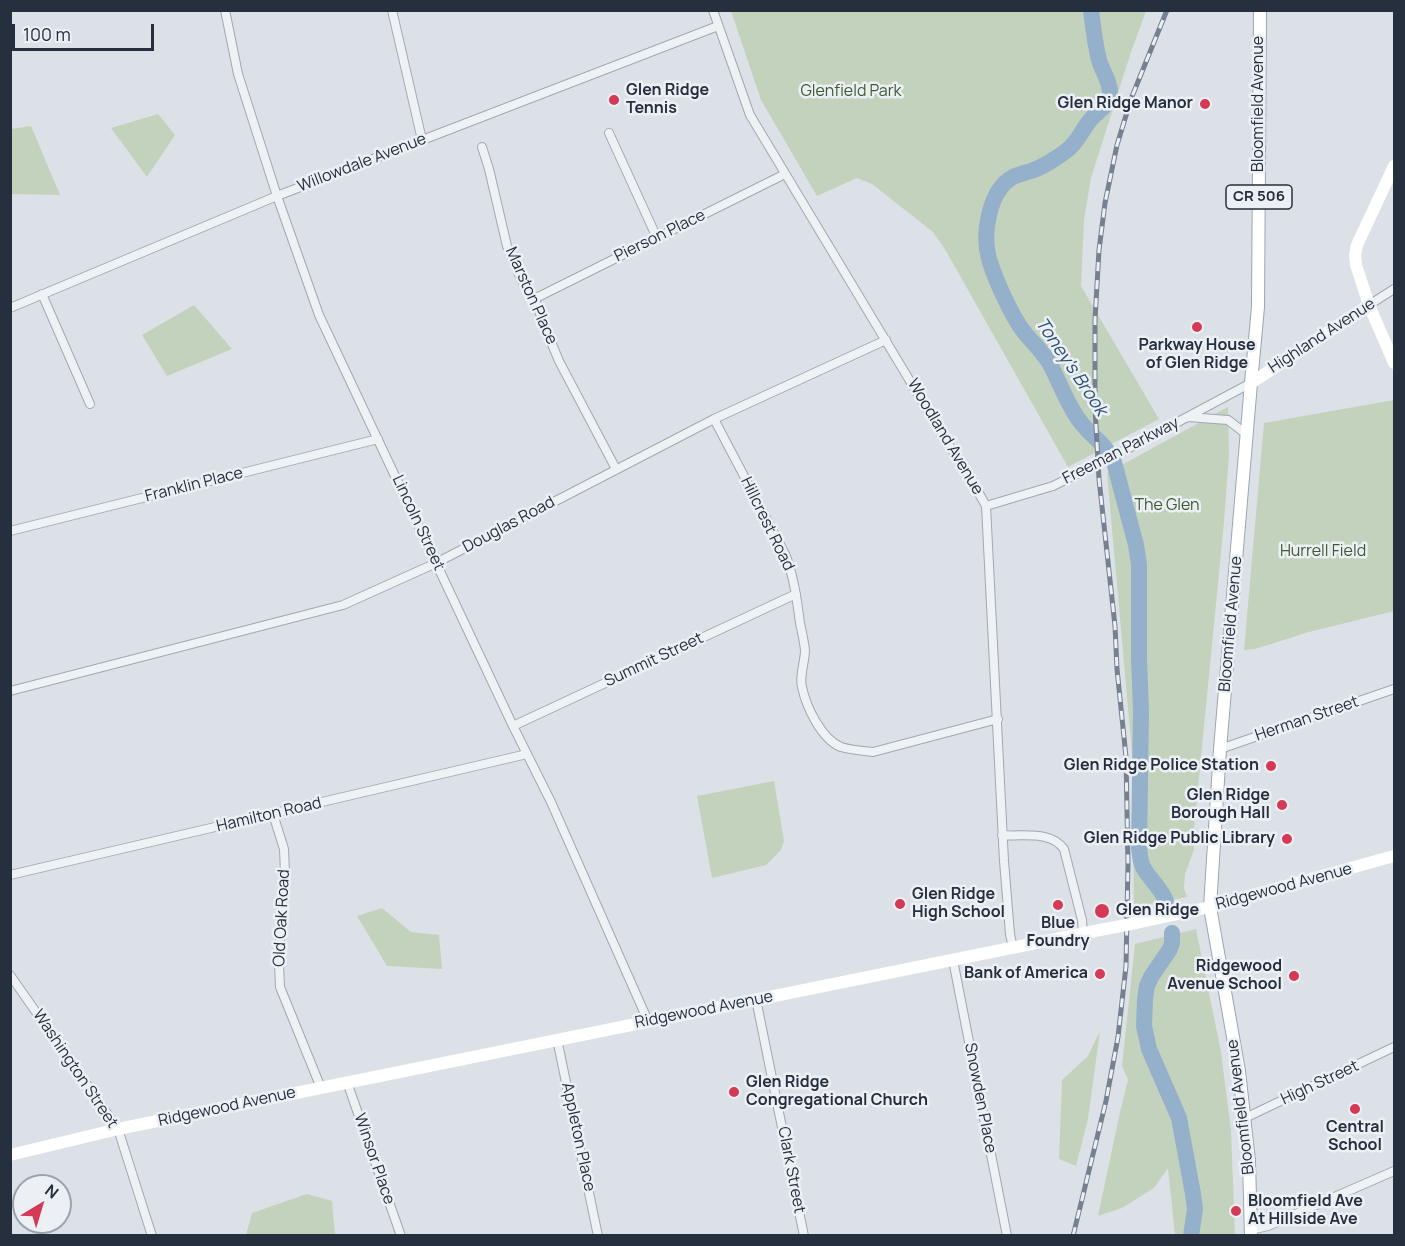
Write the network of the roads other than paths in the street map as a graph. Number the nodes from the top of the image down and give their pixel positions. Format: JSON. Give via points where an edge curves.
{"nodes":[{"id":1,"x":225,"y":10,"type":"edge"},
{"id":2,"x":392,"y":10,"type":"edge"},
{"id":3,"x":713,"y":10,"type":"edge"},
{"id":4,"x":1260,"y":10,"type":"edge"},
{"id":5,"x":718,"y":26,"type":"junction"},
{"id":6,"x":609,"y":133,"type":"dead end"},
{"id":7,"x":422,"y":140,"type":"junction"},
{"id":8,"x":482,"y":147,"type":"dead end"},
{"id":9,"x":1395,"y":166,"type":"edge"},
{"id":10,"x":785,"y":174,"type":"junction"},
{"id":11,"x":277,"y":196,"type":"junction"},
{"id":12,"x":657,"y":238,"type":"junction"},
{"id":13,"x":1395,"y":289,"type":"edge"},
{"id":14,"x":42,"y":294,"type":"junction"},
{"id":15,"x":534,"y":299,"type":"junction"},
{"id":16,"x":1369,"y":305,"type":"junction"},
{"id":17,"x":10,"y":308,"type":"edge"},
{"id":18,"x":886,"y":340,"type":"junction"},
{"id":19,"x":1395,"y":363,"type":"edge"},
{"id":20,"x":1251,"y":383,"type":"junction"},
{"id":21,"x":90,"y":404,"type":"dead end"},
{"id":22,"x":1187,"y":417,"type":"junction"},
{"id":23,"x":714,"y":419,"type":"junction"},
{"id":24,"x":1246,"y":434,"type":"junction"},
{"id":25,"x":378,"y":439,"type":"junction"},
{"id":26,"x":616,"y":469,"type":"junction"},
{"id":27,"x":986,"y":506,"type":"junction"},
{"id":28,"x":10,"y":531,"type":"edge"},
{"id":29,"x":436,"y":563,"type":"junction"},
{"id":30,"x":796,"y":594,"type":"junction"},
{"id":31,"x":1395,"y":689,"type":"edge"},
{"id":32,"x":10,"y":691,"type":"edge"},
{"id":33,"x":998,"y":719,"type":"junction"},
{"id":34,"x":513,"y":726,"type":"junction"},
{"id":35,"x":1220,"y":749,"type":"junction"},
{"id":36,"x":527,"y":754,"type":"junction"},
{"id":37,"x":273,"y":814,"type":"junction"},
{"id":38,"x":1002,"y":835,"type":"junction"},
{"id":39,"x":1395,"y":856,"type":"edge"},
{"id":40,"x":10,"y":875,"type":"edge"},
{"id":41,"x":1210,"y":908,"type":"junction"},
{"id":42,"x":1083,"y":933,"type":"junction"},
{"id":43,"x":1013,"y":948,"type":"junction"},
{"id":44,"x":953,"y":960,"type":"junction"},
{"id":45,"x":10,"y":975,"type":"edge"},
{"id":46,"x":756,"y":999,"type":"junction"},
{"id":47,"x":648,"y":1021,"type":"junction"},
{"id":48,"x":558,"y":1039,"type":"junction"},
{"id":49,"x":1395,"y":1047,"type":"edge"},
{"id":50,"x":347,"y":1082,"type":"junction"},
{"id":51,"x":321,"y":1088,"type":"junction"},
{"id":52,"x":1245,"y":1118,"type":"junction"},
{"id":53,"x":118,"y":1129,"type":"junction"},
{"id":54,"x":10,"y":1155,"type":"edge"},
{"id":55,"x":1395,"y":1171,"type":"edge"},
{"id":56,"x":1251,"y":1233,"type":"edge"},
{"id":57,"x":152,"y":1236,"type":"edge"},
{"id":58,"x":401,"y":1236,"type":"edge"},
{"id":59,"x":598,"y":1236,"type":"edge"},
{"id":60,"x":804,"y":1236,"type":"edge"},
{"id":61,"x":1007,"y":1236,"type":"edge"}],
"edges":[{"from":1,"to":11,"type":"street","name":"Lincoln Street","via":[[238,74]]},
{"from":2,"to":7,"type":"street"},
{"from":3,"to":5,"type":"street","name":"Woodland Avenue"},
{"from":4,"to":20,"type":"street","name":"Bloomfield Avenue","number":"CR 506","via":[[1259,296]]},
{"from":5,"to":7,"type":"street","name":"Willowdale Avenue"},
{"from":5,"to":10,"type":"street","name":"Woodland Avenue","via":[[750,115]]},
{"from":6,"to":12,"type":"street"},
{"from":7,"to":11,"type":"street","name":"Willowdale Avenue"},
{"from":8,"to":15,"type":"street","name":"Marston Place","via":[[507,246]]},
{"from":9,"to":16,"type":"street","via":[[1355,255]]},
{"from":10,"to":12,"type":"street","name":"Pierson Place"},
{"from":10,"to":18,"type":"street","name":"Woodland Avenue"},
{"from":11,"to":14,"type":"street","name":"Willowdale Avenue"},
{"from":11,"to":25,"type":"street","name":"Lincoln Street","via":[[319,315]]},
{"from":12,"to":15,"type":"street","name":"Pierson Place"},
{"from":13,"to":16,"type":"street","name":"Highland Avenue"},
{"from":14,"to":17,"type":"street","name":"Willowdale Avenue"},
{"from":14,"to":21,"type":"street"},
{"from":15,"to":26,"type":"street","name":"Marston Place","via":[[559,361]]},
{"from":16,"to":19,"type":"street"},
{"from":16,"to":20,"type":"street","name":"Highland Avenue"},
{"from":18,"to":23,"type":"street","name":"Douglas Road"},
{"from":18,"to":27,"type":"street","name":"Woodland Avenue"},
{"from":20,"to":22,"type":"street","name":"Freeman Parkway"},
{"from":20,"to":24,"type":"street","name":"Bloomfield Avenue"},
{"from":22,"to":24,"type":"street","via":[[1228,420]]},
{"from":22,"to":27,"type":"street","name":"Freeman Parkway","bridge":true,"via":[[1053,486]]},
{"from":23,"to":26,"type":"street","name":"Douglas Road"},
{"from":23,"to":30,"type":"street","name":"Hillcrest Road","via":[[786,556]]},
{"from":24,"to":35,"type":"street","name":"Bloomfield Avenue"},
{"from":25,"to":28,"type":"street","name":"Franklin Place"},
{"from":25,"to":29,"type":"street","name":"Lincoln Street"},
{"from":26,"to":29,"type":"street","name":"Douglas Road"},
{"from":27,"to":33,"type":"street","name":"Woodland Avenue"},
{"from":29,"to":32,"type":"street","name":"Douglas Road","via":[[343,605]]},
{"from":29,"to":34,"type":"street","name":"Lincoln Street"},
{"from":30,"to":33,"type":"street","name":"Hillcrest Road","via":[[805,650],[801,686],[819,727],[838,746],[873,752]]},
{"from":30,"to":34,"type":"street","name":"Summit Street"},
{"from":31,"to":35,"type":"street","name":"Herman Street"},
{"from":33,"to":38,"type":"street","name":"Woodland Avenue"},
{"from":34,"to":36,"type":"street","name":"Lincoln Street"},
{"from":35,"to":41,"type":"street","name":"Bloomfield Avenue"},
{"from":36,"to":37,"type":"street","name":"Hamilton Road"},
{"from":36,"to":47,"type":"street","name":"Lincoln Street"},
{"from":37,"to":40,"type":"street","name":"Hamilton Road"},
{"from":37,"to":51,"type":"street","name":"Old Oak Road","via":[[284,849],[285,873],[280,987]]},
{"from":38,"to":42,"type":"street","via":[[1046,836],[1060,844]]},
{"from":38,"to":43,"type":"street","name":"Woodland Avenue"},
{"from":39,"to":41,"type":"street","name":"Ridgewood Avenue"},
{"from":41,"to":42,"type":"street","name":"Ridgewood Avenue","bridge":true},
{"from":41,"to":52,"type":"street","name":"Bloomfield Avenue"},
{"from":42,"to":43,"type":"street","name":"Ridgewood Avenue"},
{"from":43,"to":44,"type":"street","name":"Ridgewood Avenue"},
{"from":44,"to":46,"type":"street","name":"Ridgewood Avenue"},
{"from":44,"to":61,"type":"street","name":"Snowden Place"},
{"from":45,"to":53,"type":"street","name":"Washington Street"},
{"from":46,"to":47,"type":"street","name":"Ridgewood Avenue"},
{"from":46,"to":60,"type":"street","name":"Clark Street"},
{"from":47,"to":48,"type":"street","name":"Ridgewood Avenue"},
{"from":48,"to":50,"type":"street","name":"Ridgewood Avenue"},
{"from":48,"to":59,"type":"street","name":"Appleton Place"},
{"from":49,"to":52,"type":"street","name":"High Street"},
{"from":50,"to":51,"type":"street","name":"Ridgewood Avenue"},
{"from":50,"to":58,"type":"street","name":"Winsor Place"},
{"from":51,"to":53,"type":"street","name":"Ridgewood Avenue"},
{"from":52,"to":56,"type":"street","name":"Bloomfield Avenue"},
{"from":53,"to":54,"type":"street","name":"Ridgewood Avenue"},
{"from":53,"to":57,"type":"street","name":"Washington Street"},
{"from":55,"to":56,"type":"street"}]}
